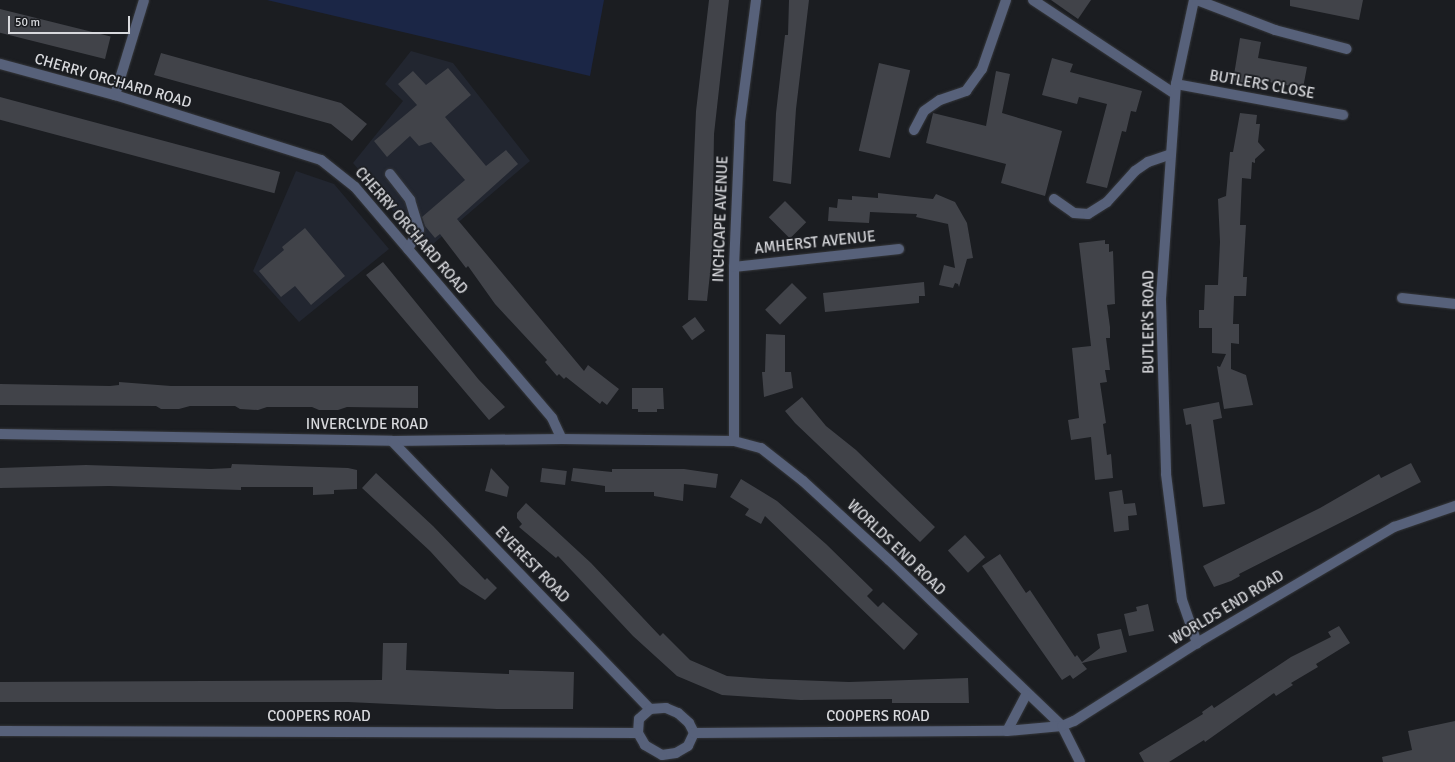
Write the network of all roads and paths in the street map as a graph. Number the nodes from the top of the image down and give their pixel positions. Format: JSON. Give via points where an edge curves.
{"nodes":[{"id":1,"x":144,"y":0,"type":"edge"},
{"id":2,"x":756,"y":0,"type":"edge"},
{"id":3,"x":1006,"y":0,"type":"edge"},
{"id":4,"x":1033,"y":0,"type":"edge"},
{"id":5,"x":1196,"y":0,"type":"edge"},
{"id":6,"x":1347,"y":49,"type":"dead end"},
{"id":7,"x":0,"y":64,"type":"edge"},
{"id":8,"x":1176,"y":89,"type":"junction"},
{"id":9,"x":115,"y":95,"type":"junction"},
{"id":10,"x":1343,"y":115,"type":"dead end"},
{"id":11,"x":914,"y":130,"type":"dead end"},
{"id":12,"x":1171,"y":154,"type":"junction"},
{"id":13,"x":390,"y":174,"type":"dead end"},
{"id":14,"x":1054,"y":199,"type":"dead end"},
{"id":15,"x":408,"y":249,"type":"junction"},
{"id":16,"x":899,"y":249,"type":"dead end"},
{"id":17,"x":734,"y":267,"type":"junction"},
{"id":18,"x":1402,"y":298,"type":"dead end"},
{"id":19,"x":1455,"y":304,"type":"edge"},
{"id":20,"x":0,"y":434,"type":"edge"},
{"id":21,"x":562,"y":439,"type":"junction"},
{"id":22,"x":392,"y":441,"type":"junction"},
{"id":23,"x":734,"y":441,"type":"junction"},
{"id":24,"x":1455,"y":506,"type":"edge"},
{"id":25,"x":1197,"y":643,"type":"junction"},
{"id":26,"x":1026,"y":695,"type":"junction"},
{"id":27,"x":650,"y":709,"type":"junction"},
{"id":28,"x":1062,"y":726,"type":"junction"},
{"id":29,"x":0,"y":731,"type":"edge"},
{"id":30,"x":1008,"y":731,"type":"junction"},
{"id":31,"x":638,"y":732,"type":"junction"},
{"id":32,"x":694,"y":733,"type":"junction"},
{"id":33,"x":660,"y":759,"type":"edge"},
{"id":34,"x":1080,"y":762,"type":"edge"}],
"edges":[{"from":1,"to":9,"type":"street"},
{"from":2,"to":17,"type":"street","name":"INCHCAPE AVENUE","via":[[740,122]]},
{"from":3,"to":11,"type":"street","via":[[982,69],[966,91],[940,100],[924,111]]},
{"from":4,"to":8,"type":"street"},
{"from":5,"to":6,"type":"street","via":[[1275,30]]},
{"from":5,"to":8,"type":"street","name":"BUTLER'S ROAD"},
{"from":7,"to":9,"type":"street","name":"CHERRY ORCHARD ROAD"},
{"from":8,"to":10,"type":"street","name":"BUTLERS CLOSE"},
{"from":8,"to":12,"type":"street","name":"BUTLER'S ROAD"},
{"from":9,"to":15,"type":"street","name":"CHERRY ORCHARD ROAD","via":[[321,160],[351,182]]},
{"from":12,"to":14,"type":"street","via":[[1148,162],[1135,171],[1107,202],[1088,214],[1074,213]]},
{"from":12,"to":25,"type":"street","name":"BUTLER'S ROAD","via":[[1161,302],[1166,474],[1182,600]]},
{"from":13,"to":15,"type":"street","via":[[410,200],[419,230]]},
{"from":15,"to":21,"type":"street","name":"CHERRY ORCHARD ROAD","via":[[552,418]]},
{"from":16,"to":17,"type":"street","name":"AMHERST AVENUE"},
{"from":17,"to":23,"type":"street","name":"INCHCAPE AVENUE"},
{"from":18,"to":19,"type":"street"},
{"from":20,"to":22,"type":"street","name":"INVERCLYDE ROAD"},
{"from":21,"to":22,"type":"street","name":"INVERCLYDE ROAD"},
{"from":21,"to":23,"type":"street","name":"INVERCLYDE ROAD"},
{"from":22,"to":27,"type":"street","name":"EVEREST ROAD"},
{"from":23,"to":26,"type":"street","name":"WORLDS END ROAD","via":[[761,448],[780,461],[888,560]]},
{"from":24,"to":25,"type":"street","name":"WORLDS END ROAD","via":[[1394,527]]},
{"from":25,"to":28,"type":"street","name":"WORLDS END ROAD","via":[[1074,721]]},
{"from":26,"to":28,"type":"street","name":"WORLDS END ROAD"},
{"from":26,"to":30,"type":"street"},
{"from":27,"to":31,"type":"street","via":[[640,719]]},
{"from":27,"to":32,"type":"street","via":[[666,708],[678,713],[689,723]]},
{"from":28,"to":30,"type":"street","name":"COOPERS ROAD"},
{"from":28,"to":34,"type":"street"},
{"from":29,"to":31,"type":"street","name":"COOPERS ROAD"},
{"from":30,"to":32,"type":"street","name":"COOPERS ROAD"},
{"from":31,"to":33,"type":"street","via":[[645,745]]},
{"from":32,"to":33,"type":"street","via":[[688,746]]}]}
